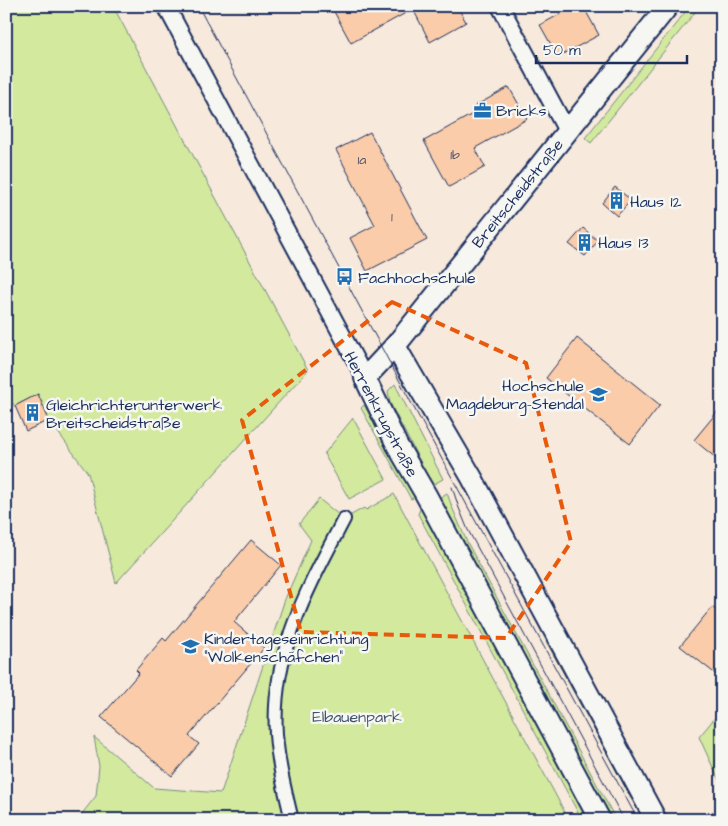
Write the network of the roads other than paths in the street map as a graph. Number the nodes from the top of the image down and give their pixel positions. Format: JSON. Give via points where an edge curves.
{"nodes":[{"id":1,"x":166,"y":6,"type":"edge"},
{"id":2,"x":500,"y":6,"type":"edge"},
{"id":3,"x":668,"y":6,"type":"edge"},
{"id":4,"x":567,"y":131,"type":"junction"},
{"id":5,"x":395,"y":346,"type":"junction"},
{"id":6,"x":365,"y":378,"type":"junction"},
{"id":7,"x":344,"y":519,"type":"dead end"},
{"id":8,"x":292,"y":820,"type":"edge"},
{"id":9,"x":600,"y":820,"type":"edge"},
{"id":10,"x":656,"y":820,"type":"edge"}],
"edges":[{"from":1,"to":6,"type":"street","name":"Herrenkrugstraße"},
{"from":2,"to":4,"type":"street"},
{"from":3,"to":4,"type":"street","name":"Breitscheidstraße"},
{"from":4,"to":5,"type":"street","name":"Breitscheidstraße"},
{"from":5,"to":6,"type":"street","name":"Breitscheidstraße"},
{"from":5,"to":10,"type":"street","via":[[472,478]]},
{"from":6,"to":9,"type":"street","name":"Herrenkrugstraße","via":[[397,445]]},
{"from":7,"to":8,"type":"street","via":[[299,607],[281,671],[276,732]]}]}
